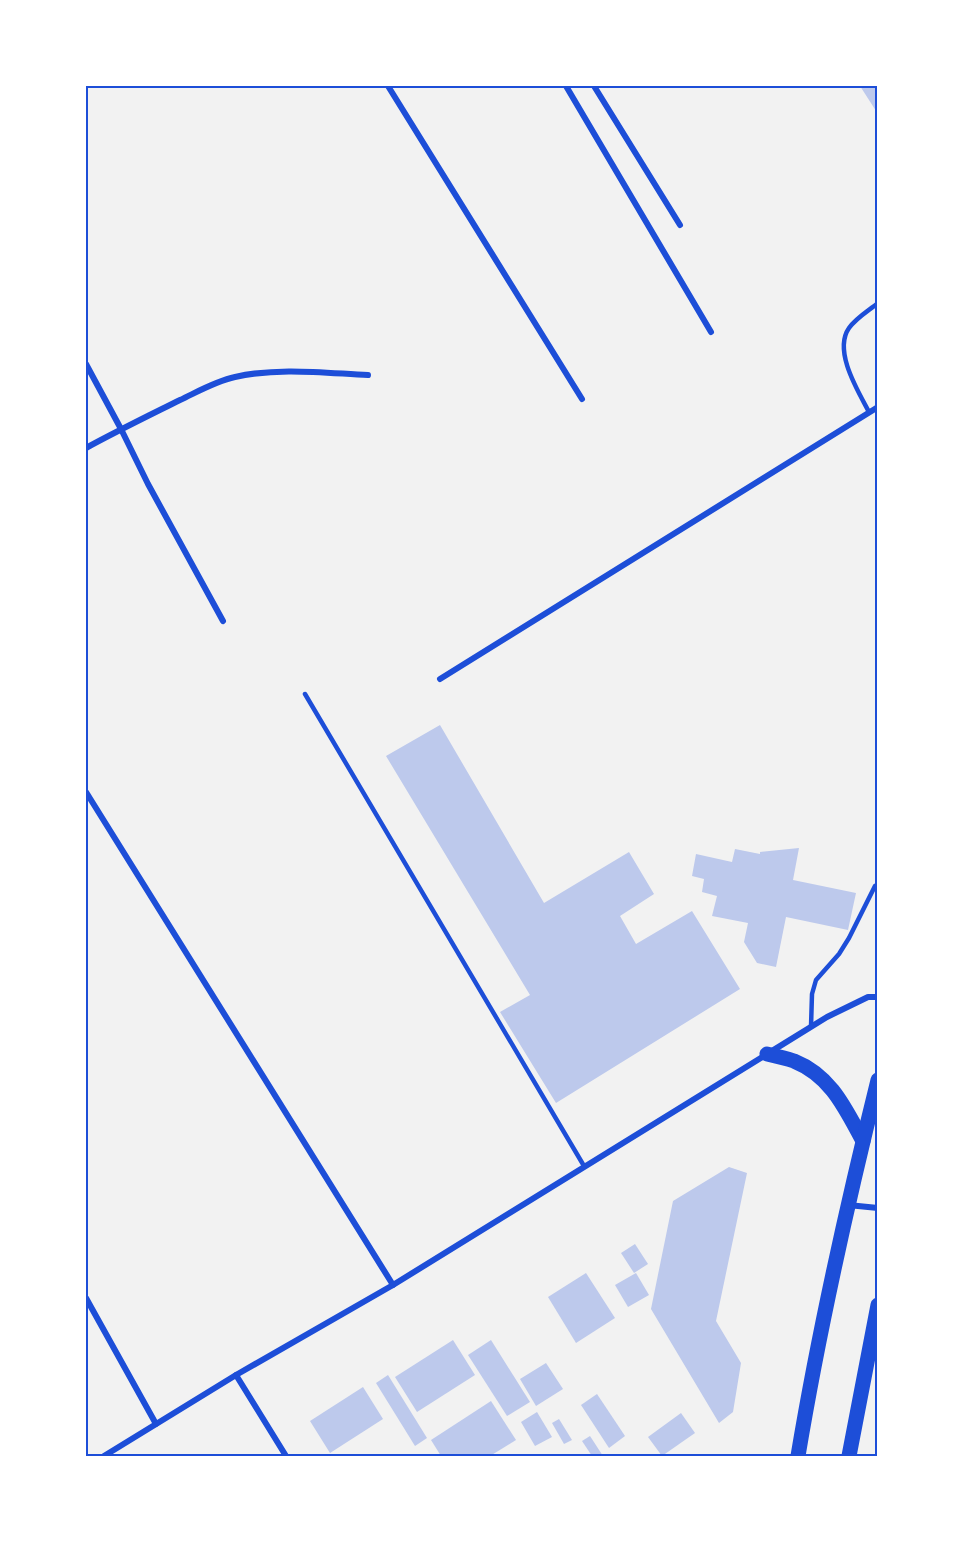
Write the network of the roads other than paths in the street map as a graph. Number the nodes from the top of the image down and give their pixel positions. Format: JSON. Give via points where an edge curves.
{"nodes":[{"id":1,"x":388,"y":86,"type":"edge"},
{"id":2,"x":566,"y":86,"type":"edge"},
{"id":3,"x":594,"y":86,"type":"edge"},
{"id":4,"x":680,"y":225,"type":"dead end"},
{"id":5,"x":878,"y":303,"type":"edge"},
{"id":6,"x":711,"y":332,"type":"dead end"},
{"id":7,"x":86,"y":364,"type":"edge"},
{"id":8,"x":368,"y":375,"type":"dead end"},
{"id":9,"x":582,"y":399,"type":"dead end"},
{"id":10,"x":878,"y":407,"type":"edge"},
{"id":11,"x":869,"y":412,"type":"junction"},
{"id":12,"x":121,"y":429,"type":"junction"},
{"id":13,"x":86,"y":448,"type":"edge"},
{"id":14,"x":223,"y":621,"type":"dead end"},
{"id":15,"x":440,"y":679,"type":"dead end"},
{"id":16,"x":305,"y":694,"type":"dead end"},
{"id":17,"x":86,"y":792,"type":"edge"},
{"id":18,"x":878,"y":885,"type":"edge"},
{"id":19,"x":878,"y":997,"type":"edge"},
{"id":20,"x":811,"y":1027,"type":"junction"},
{"id":21,"x":767,"y":1054,"type":"junction"},
{"id":22,"x":878,"y":1080,"type":"edge"},
{"id":23,"x":863,"y":1140,"type":"junction"},
{"id":24,"x":584,"y":1166,"type":"junction"},
{"id":25,"x":848,"y":1205,"type":"junction"},
{"id":26,"x":878,"y":1208,"type":"edge"},
{"id":27,"x":393,"y":1285,"type":"junction"},
{"id":28,"x":86,"y":1298,"type":"edge"},
{"id":29,"x":878,"y":1305,"type":"edge"},
{"id":30,"x":236,"y":1375,"type":"junction"},
{"id":31,"x":156,"y":1424,"type":"junction"},
{"id":32,"x":104,"y":1456,"type":"edge"},
{"id":33,"x":286,"y":1456,"type":"edge"},
{"id":34,"x":798,"y":1456,"type":"edge"},
{"id":35,"x":849,"y":1456,"type":"edge"}],
"edges":[{"from":1,"to":9,"type":"street"},
{"from":2,"to":6,"type":"street"},
{"from":3,"to":4,"type":"street"},
{"from":5,"to":11,"type":"lane","via":[[849,328],[844,339],[843,353]]},
{"from":7,"to":12,"type":"street"},
{"from":8,"to":12,"type":"street","via":[[297,371],[233,377]]},
{"from":10,"to":11,"type":"street"},
{"from":11,"to":15,"type":"street"},
{"from":12,"to":13,"type":"street"},
{"from":12,"to":14,"type":"street"},
{"from":16,"to":24,"type":"lane"},
{"from":17,"to":27,"type":"street"},
{"from":18,"to":20,"type":"lane","via":[[839,954],[816,980]]},
{"from":19,"to":20,"type":"street","via":[[847,1006]]},
{"from":20,"to":21,"type":"street"},
{"from":21,"to":23,"type":"main road","via":[[804,1066],[829,1086]]},
{"from":21,"to":24,"type":"street"},
{"from":22,"to":23,"type":"main road"},
{"from":23,"to":25,"type":"main road"},
{"from":24,"to":27,"type":"street"},
{"from":25,"to":26,"type":"street"},
{"from":25,"to":34,"type":"main road"},
{"from":27,"to":30,"type":"street"},
{"from":28,"to":31,"type":"street"},
{"from":29,"to":35,"type":"main road"},
{"from":30,"to":31,"type":"street"},
{"from":30,"to":33,"type":"street"},
{"from":31,"to":32,"type":"street"}]}
